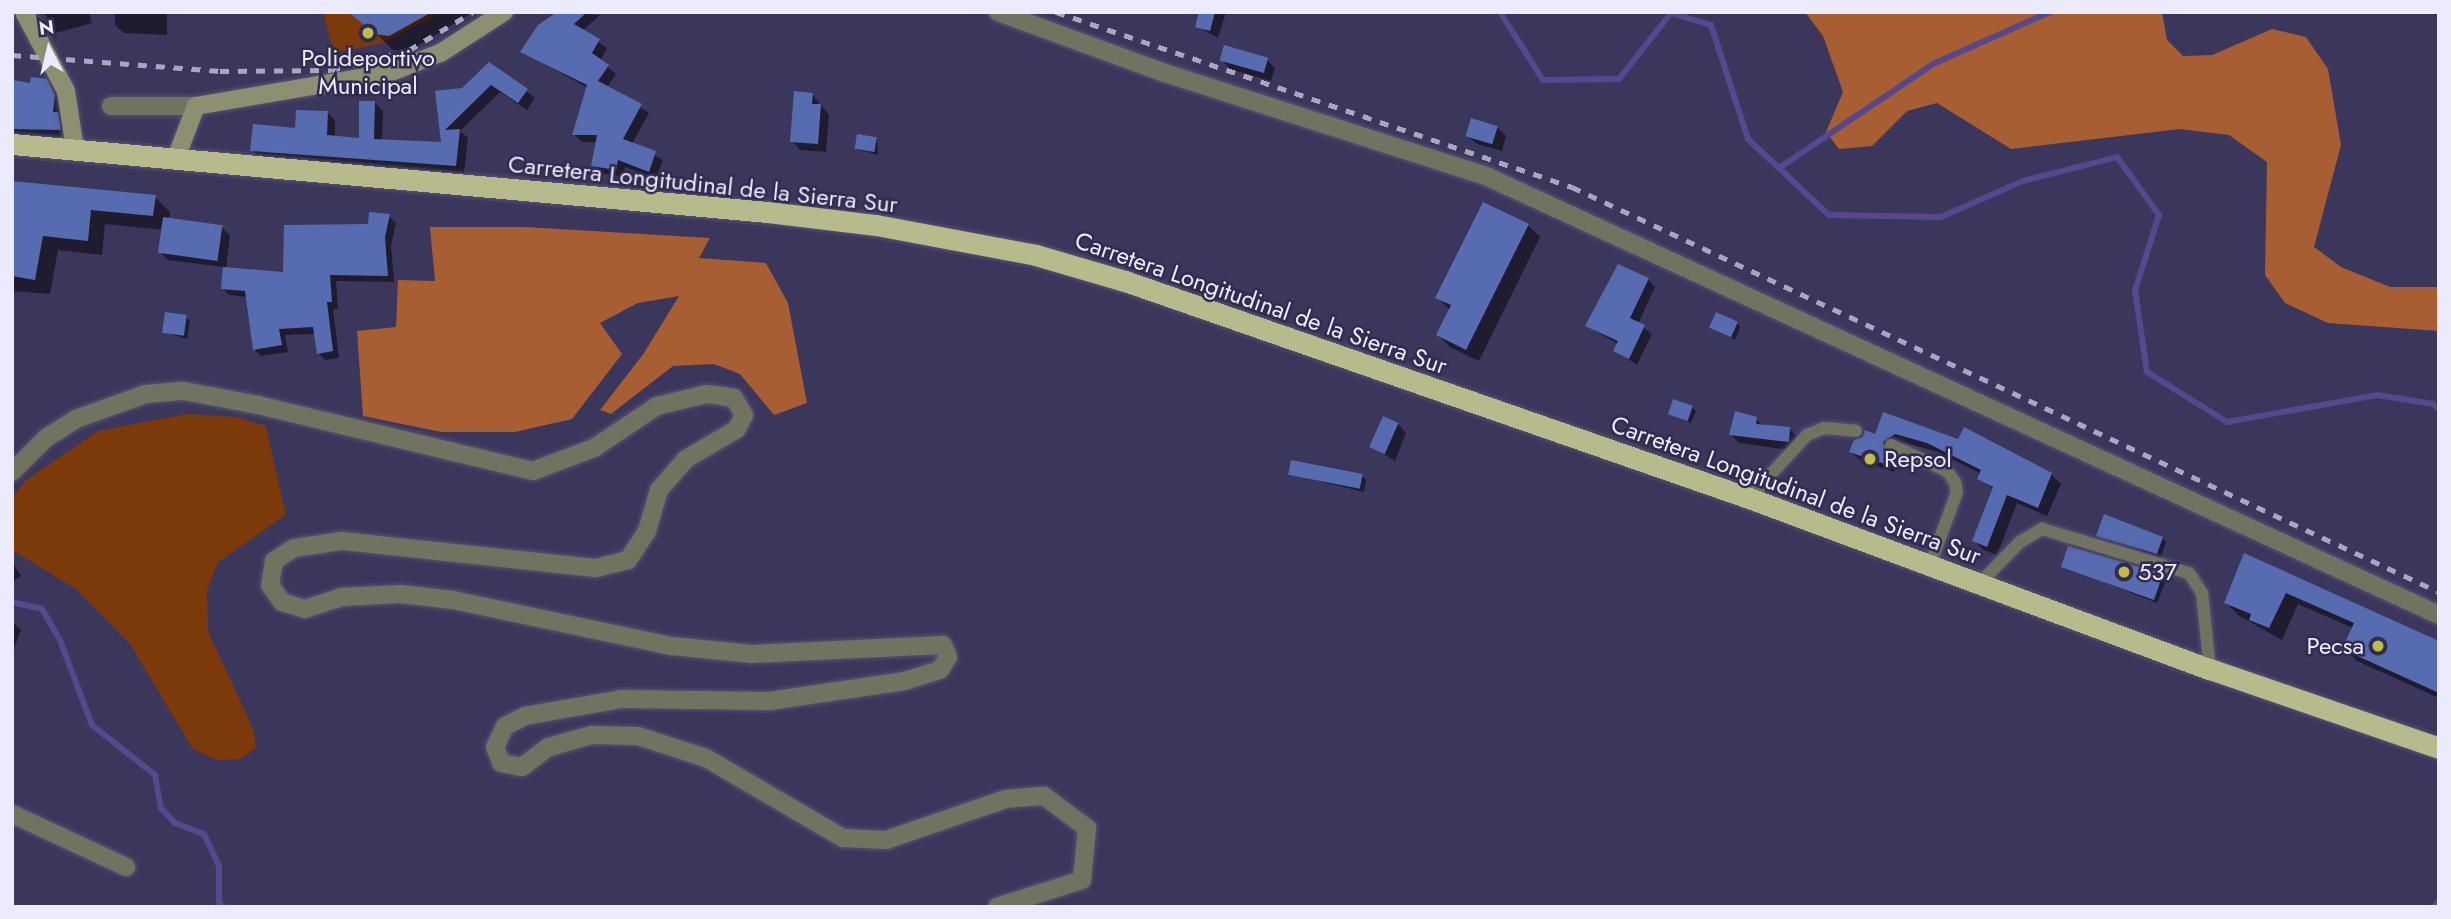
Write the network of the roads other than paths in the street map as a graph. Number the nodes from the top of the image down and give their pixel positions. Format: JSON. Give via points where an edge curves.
{"nodes":[{"id":1,"x":24,"y":12,"type":"edge"},
{"id":2,"x":504,"y":12,"type":"edge"},
{"id":3,"x":998,"y":12,"type":"edge"},
{"id":4,"x":110,"y":106,"type":"dead end"},
{"id":5,"x":197,"y":106,"type":"junction"},
{"id":6,"x":12,"y":144,"type":"edge"},
{"id":7,"x":75,"y":149,"type":"junction"},
{"id":8,"x":176,"y":158,"type":"junction"},
{"id":9,"x":1856,"y":431,"type":"dead end"},
{"id":10,"x":1891,"y":444,"type":"dead end"},
{"id":11,"x":12,"y":472,"type":"edge"},
{"id":12,"x":1748,"y":498,"type":"junction"},
{"id":13,"x":1930,"y":565,"type":"junction"},
{"id":14,"x":1979,"y":584,"type":"junction"},
{"id":15,"x":2439,"y":615,"type":"edge"},
{"id":16,"x":2210,"y":669,"type":"junction"},
{"id":17,"x":2439,"y":748,"type":"edge"},
{"id":18,"x":12,"y":814,"type":"edge"},
{"id":19,"x":126,"y":867,"type":"dead end"},
{"id":20,"x":997,"y":907,"type":"edge"}],
"edges":[{"from":1,"to":7,"type":"street","via":[[66,91]]},
{"from":2,"to":5,"type":"street","via":[[442,52],[389,74]]},
{"from":3,"to":15,"type":"street","via":[[1166,74],[1488,177]]},
{"from":4,"to":5,"type":"street"},
{"from":5,"to":8,"type":"street"},
{"from":6,"to":7,"type":"highway","name":"Carretera Longitudinal de la Sierra Sur"},
{"from":7,"to":8,"type":"highway","name":"Carretera Longitudinal de la Sierra Sur"},
{"from":8,"to":12,"type":"highway","name":"Carretera Longitudinal de la Sierra Sur","via":[[768,212],[985,243],[1114,278]]},
{"from":9,"to":12,"type":"lane","via":[[1824,428],[1807,435]]},
{"from":10,"to":13,"type":"lane","via":[[1947,471],[1955,482],[1957,492]]},
{"from":11,"to":20,"type":"street","via":[[46,439],[76,419],[146,394],[184,391],[258,405],[533,471],[593,448],[657,406],[707,394],[734,398],[744,415],[737,429],[687,459],[659,490],[647,531],[628,560],[595,568],[341,541],[293,548],[274,561],[270,585],[282,601],[305,609],[341,597],[400,594],[453,600],[672,646],[752,654],[870,652],[930,642],[943,645],[948,657],[940,670],[905,681],[769,701],[621,699],[525,716],[505,726],[495,747],[501,762],[522,767],[549,747],[592,735],[638,736],[706,758],[843,838],[886,840],[1006,799],[1044,796],[1087,828],[1082,880]]},
{"from":12,"to":13,"type":"highway","name":"Carretera Longitudinal de la Sierra Sur"},
{"from":13,"to":14,"type":"highway","name":"Carretera Longitudinal de la Sierra Sur"},
{"from":14,"to":16,"type":"highway","name":"Carretera Longitudinal de la Sierra Sur"},
{"from":14,"to":16,"type":"lane","via":[[2020,542],[2042,529],[2189,573],[2202,593]]},
{"from":16,"to":17,"type":"highway","name":"Carretera Longitudinal de la Sierra Sur"},
{"from":18,"to":19,"type":"street"}]}
